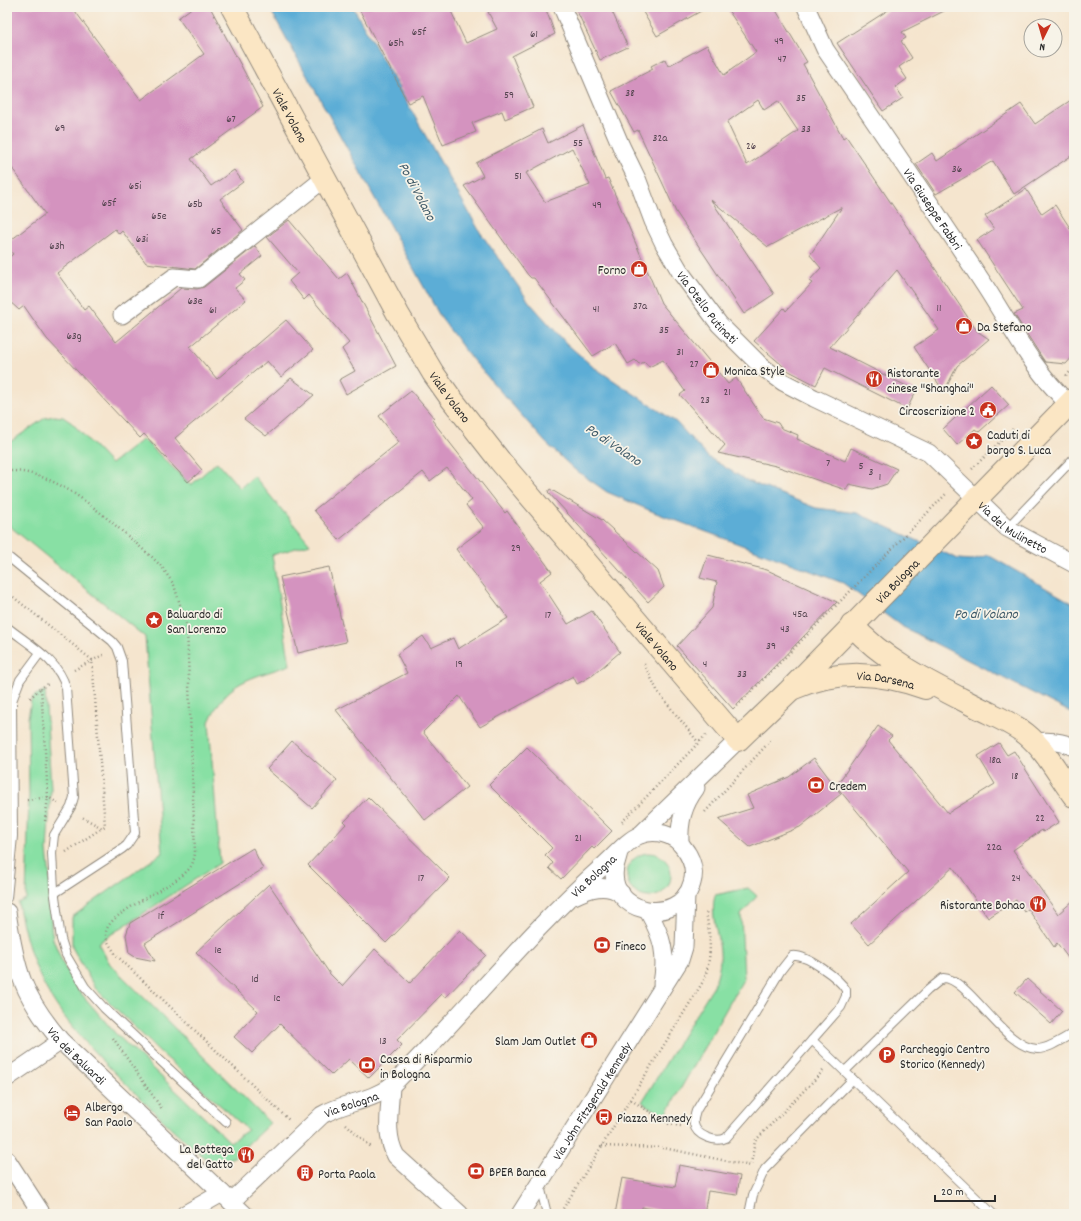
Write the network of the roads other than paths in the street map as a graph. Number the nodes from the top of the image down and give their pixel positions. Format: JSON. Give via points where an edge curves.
{"nodes":[{"id":1,"x":232,"y":7,"type":"edge"},
{"id":2,"x":562,"y":7,"type":"edge"},
{"id":3,"x":806,"y":7,"type":"edge"},
{"id":4,"x":325,"y":178,"type":"junction"},
{"id":5,"x":122,"y":315,"type":"dead end"},
{"id":6,"x":1071,"y":402,"type":"edge"},
{"id":7,"x":1074,"y":458,"type":"edge"},
{"id":8,"x":977,"y":498,"type":"junction"},
{"id":9,"x":1007,"y":528,"type":"junction"},
{"id":10,"x":7,"y":556,"type":"edge"},
{"id":11,"x":1074,"y":564,"type":"edge"},
{"id":12,"x":852,"y":625,"type":"junction"},
{"id":13,"x":7,"y":627,"type":"edge"},
{"id":14,"x":40,"y":654,"type":"junction"},
{"id":15,"x":789,"y":691,"type":"junction"},
{"id":16,"x":982,"y":709,"type":"junction"},
{"id":17,"x":738,"y":740,"type":"junction"},
{"id":18,"x":1035,"y":742,"type":"junction"},
{"id":19,"x":1074,"y":747,"type":"edge"},
{"id":20,"x":718,"y":759,"type":"junction"},
{"id":21,"x":1074,"y":796,"type":"edge"},
{"id":22,"x":640,"y":835,"type":"junction"},
{"id":23,"x":680,"y":843,"type":"junction"},
{"id":24,"x":619,"y":852,"type":"junction"},
{"id":25,"x":55,"y":893,"type":"junction"},
{"id":26,"x":621,"y":893,"type":"junction"},
{"id":27,"x":686,"y":895,"type":"junction"},
{"id":28,"x":7,"y":898,"type":"edge"},
{"id":29,"x":567,"y":900,"type":"junction"},
{"id":30,"x":648,"y":911,"type":"junction"},
{"id":31,"x":7,"y":912,"type":"edge"},
{"id":32,"x":662,"y":986,"type":"junction"},
{"id":33,"x":1074,"y":1033,"type":"edge"},
{"id":34,"x":812,"y":1040,"type":"junction"},
{"id":35,"x":62,"y":1041,"type":"junction"},
{"id":36,"x":845,"y":1072,"type":"junction"},
{"id":37,"x":7,"y":1078,"type":"edge"},
{"id":38,"x":852,"y":1079,"type":"junction"},
{"id":39,"x":391,"y":1086,"type":"junction"},
{"id":40,"x":226,"y":1122,"type":"dead end"},
{"id":41,"x":7,"y":1160,"type":"edge"},
{"id":42,"x":539,"y":1184,"type":"junction"},
{"id":43,"x":226,"y":1197,"type":"junction"},
{"id":44,"x":523,"y":1209,"type":"edge"},
{"id":45,"x":42,"y":1214,"type":"edge"},
{"id":46,"x":185,"y":1214,"type":"edge"},
{"id":47,"x":244,"y":1214,"type":"edge"},
{"id":48,"x":460,"y":1214,"type":"edge"},
{"id":49,"x":507,"y":1214,"type":"edge"},
{"id":50,"x":547,"y":1214,"type":"edge"},
{"id":51,"x":749,"y":1214,"type":"edge"},
{"id":52,"x":993,"y":1214,"type":"edge"}],
"edges":[{"from":1,"to":4,"type":"main road","name":"Viale Volano"},
{"from":2,"to":8,"type":"street","name":"Via Otello Putinati","via":[[664,244],[681,273],[719,324],[761,366],[783,382],[930,453]]},
{"from":3,"to":6,"type":"street","name":"Via Giuseppe Fabbri","via":[[826,50],[985,286],[1033,364],[1053,389]]},
{"from":4,"to":5,"type":"street","via":[[198,279],[174,277]]},
{"from":4,"to":17,"type":"main road","name":"Viale Volano","via":[[414,342],[450,397],[506,467]]},
{"from":6,"to":8,"type":"main road","name":"Via Bologna"},
{"from":7,"to":9,"type":"lane"},
{"from":8,"to":9,"type":"street","name":"Via del Mulinetto"},
{"from":8,"to":12,"type":"main road","name":"Via Bologna"},
{"from":9,"to":11,"type":"street","name":"Via del Mulinetto"},
{"from":10,"to":25,"type":"lane","via":[[112,641],[122,661],[135,833],[127,846]]},
{"from":12,"to":15,"type":"main road","name":"Via Bologna"},
{"from":12,"to":16,"type":"main road","name":"Via Darsena","via":[[877,649],[934,684]]},
{"from":13,"to":14,"type":"lane"},
{"from":14,"to":25,"type":"lane","via":[[62,674],[66,688],[74,785],[71,807],[57,827],[53,844]]},
{"from":14,"to":28,"type":"lane","via":[[20,680],[12,701],[13,836]]},
{"from":15,"to":16,"type":"main road","name":"Via Darsena","via":[[821,679],[861,674],[884,676],[920,686]]},
{"from":15,"to":17,"type":"main road","name":"Via Bologna"},
{"from":16,"to":18,"type":"main road","name":"Via Darsena","via":[[1017,728]]},
{"from":17,"to":20,"type":"street","name":"Via Bologna"},
{"from":18,"to":19,"type":"street","via":[[1047,740]]},
{"from":18,"to":21,"type":"main road","name":"Via Darsena"},
{"from":20,"to":22,"type":"street","name":"Via Bologna"},
{"from":20,"to":23,"type":"street","name":"Via Bologna","via":[[684,809],[679,825]]},
{"from":22,"to":23,"type":"street","via":[[659,833],[671,836]]},
{"from":22,"to":24,"type":"street","name":"Via Bologna","via":[[633,838]]},
{"from":23,"to":27,"type":"street","via":[[690,855],[693,868],[692,884]]},
{"from":24,"to":26,"type":"street","name":"Via Bologna","via":[[614,868],[615,881]]},
{"from":24,"to":29,"type":"street","name":"Via Bologna"},
{"from":25,"to":40,"type":"lane","via":[[61,939],[66,955],[84,987]]},
{"from":26,"to":29,"type":"street","name":"Via Bologna","via":[[612,888],[601,887],[584,891]]},
{"from":26,"to":30,"type":"street","name":"Via Bologna","via":[[633,906]]},
{"from":27,"to":30,"type":"street","via":[[680,903],[670,908]]},
{"from":27,"to":32,"type":"street","name":"Via John Fitzgerald Kennedy","via":[[684,947],[680,960]]},
{"from":29,"to":39,"type":"street","name":"Via Bologna"},
{"from":30,"to":32,"type":"street","name":"Via John Fitzgerald Kennedy","via":[[663,946],[665,968]]},
{"from":31,"to":35,"type":"street","name":"Via dei Baluardi","via":[[14,955],[24,985],[36,1009]]},
{"from":32,"to":42,"type":"street","name":"Via John Fitzgerald Kennedy"},
{"from":33,"to":36,"type":"lane","via":[[1044,1048],[1029,1047],[1017,1041],[955,982],[943,978]]},
{"from":34,"to":34,"type":"lane","via":[[726,1138],[716,1140],[703,1135],[695,1128],[696,1111],[792,956],[806,958],[840,982],[846,990],[841,1007]]},
{"from":34,"to":36,"type":"lane"},
{"from":35,"to":37,"type":"street"},
{"from":35,"to":43,"type":"street","name":"Via dei Baluardi"},
{"from":36,"to":38,"type":"lane"},
{"from":38,"to":51,"type":"lane","via":[[765,1169],[753,1195]]},
{"from":38,"to":52,"type":"lane"},
{"from":39,"to":43,"type":"street","name":"Via Bologna","via":[[373,1097],[336,1107],[322,1115]]},
{"from":39,"to":48,"type":"street","via":[[388,1136],[390,1146],[396,1156]]},
{"from":41,"to":45,"type":"street"},
{"from":42,"to":44,"type":"street","name":"Via John Fitzgerald Kennedy"},
{"from":42,"to":50,"type":"lane"},
{"from":43,"to":46,"type":"street","name":"Via Bologna"},
{"from":43,"to":47,"type":"street","name":"Via dei Baluardi"},
{"from":44,"to":49,"type":"street"}]}
